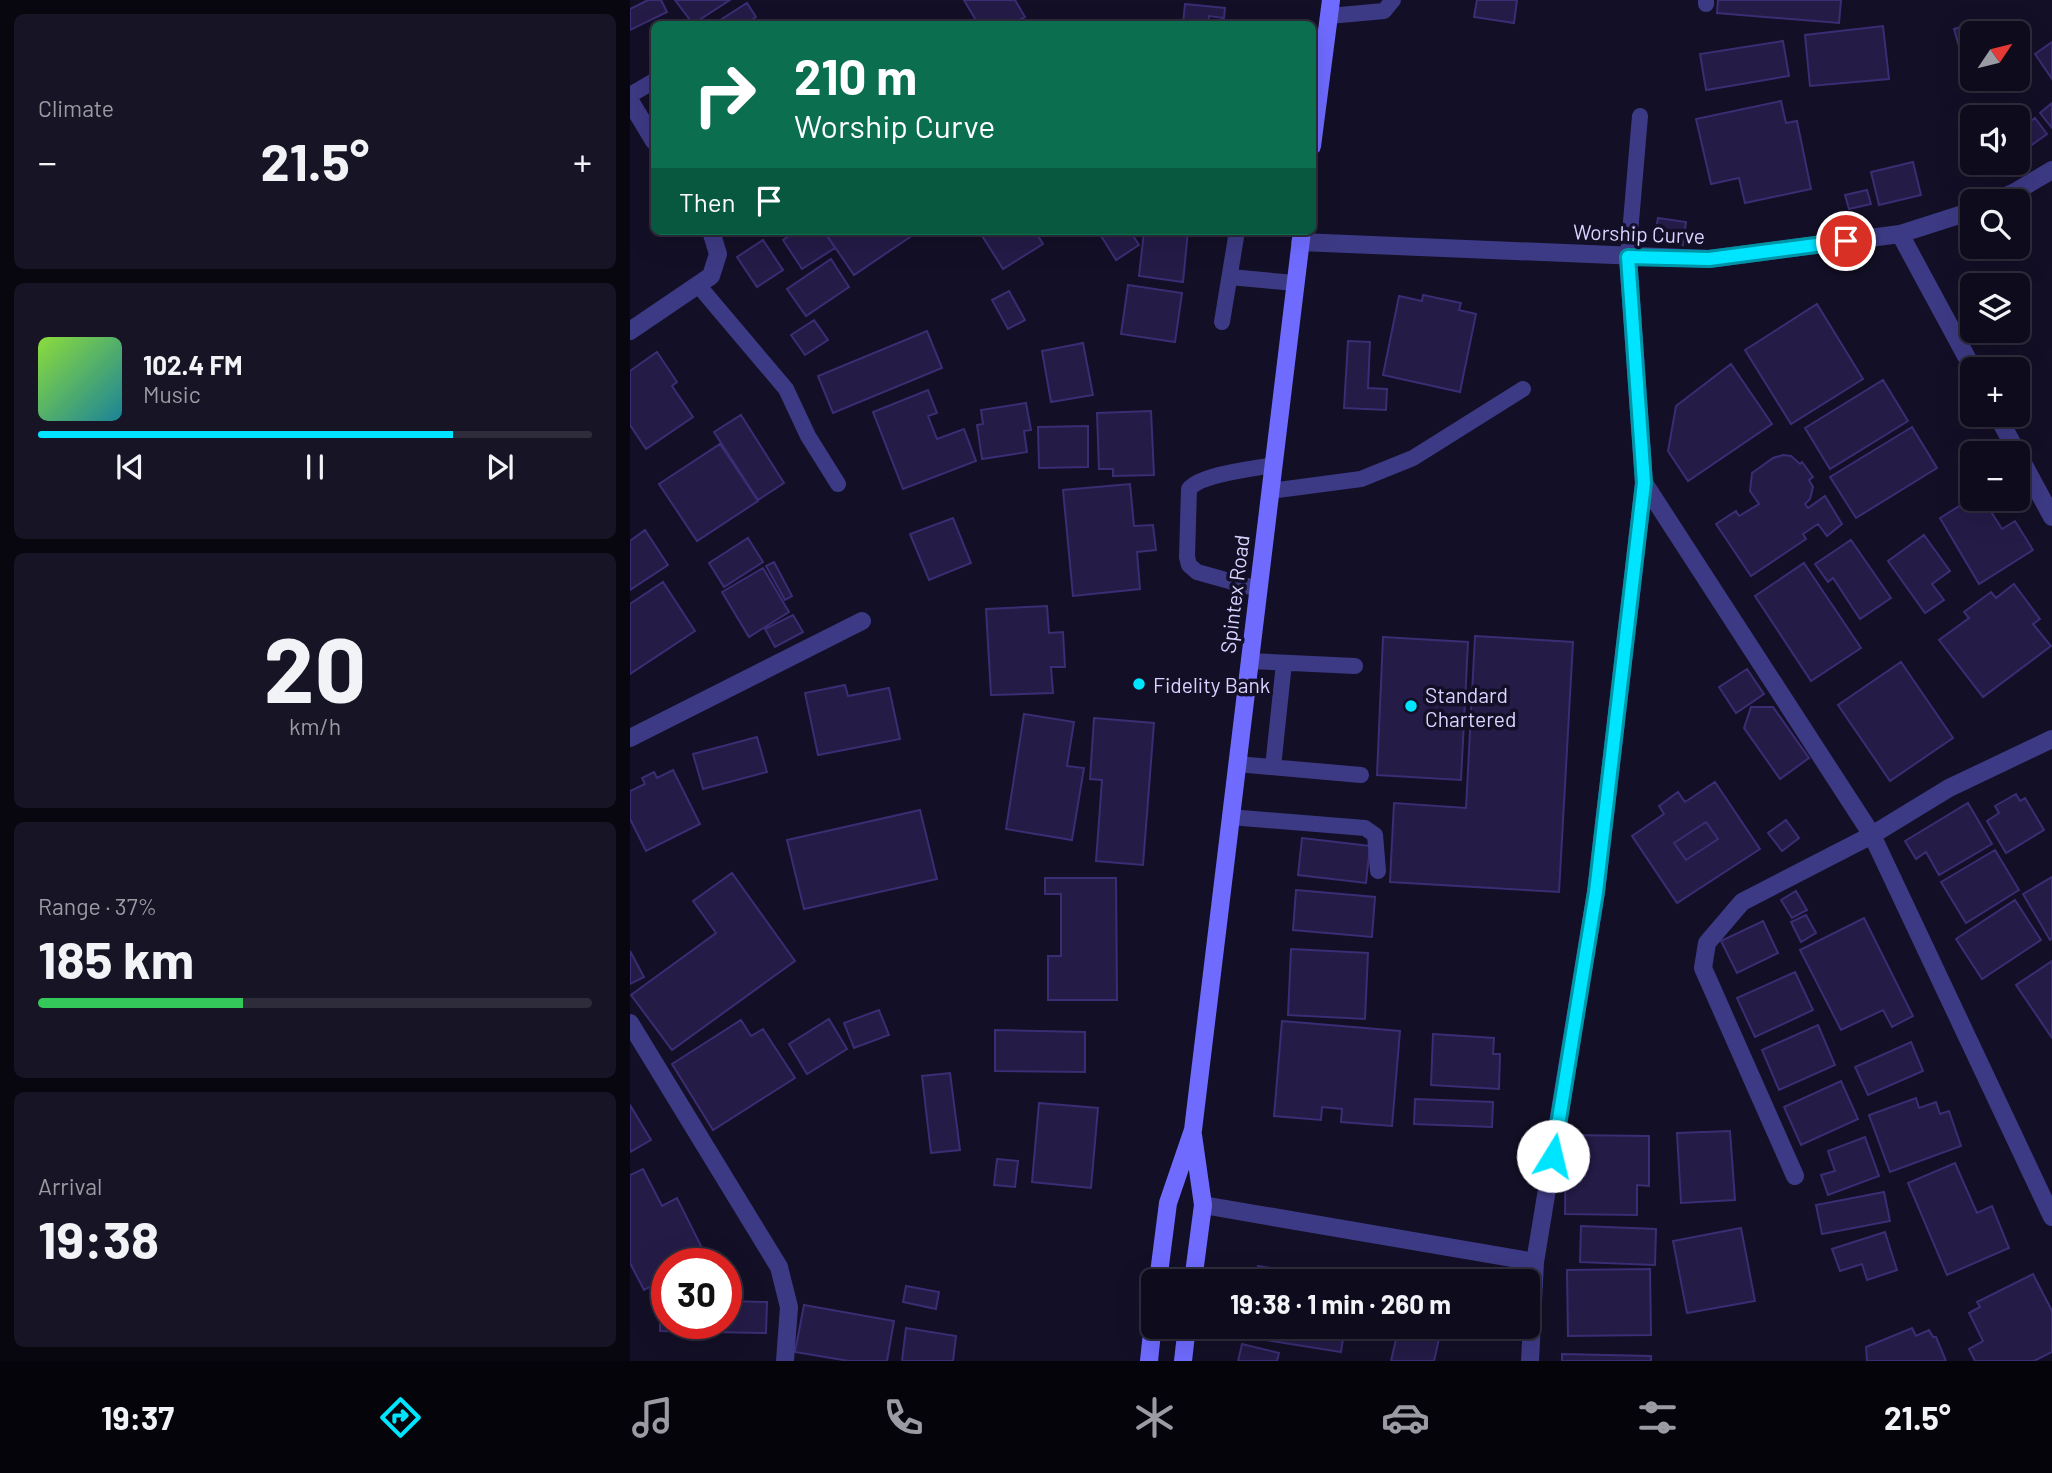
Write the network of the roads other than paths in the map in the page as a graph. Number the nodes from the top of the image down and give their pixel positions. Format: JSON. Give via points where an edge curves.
{"nodes":[{"id":1,"x":1393,"y":0,"type":"edge"},
{"id":2,"x":1330,"y":8,"type":"edge"},
{"id":3,"x":651,"y":83,"type":"edge"},
{"id":4,"x":630,"y":95,"type":"edge"},
{"id":5,"x":630,"y":101,"type":"edge"},
{"id":6,"x":1316,"y":115,"type":"edge"},
{"id":7,"x":1640,"y":116,"type":"dead end"},
{"id":8,"x":651,"y":136,"type":"edge"},
{"id":9,"x":2052,"y":170,"type":"edge"},
{"id":10,"x":2020,"y":189,"type":"edge"},
{"id":11,"x":1960,"y":215,"type":"edge"},
{"id":12,"x":1900,"y":234,"type":"junction"},
{"id":13,"x":712,"y":235,"type":"edge"},
{"id":14,"x":1236,"y":235,"type":"edge"},
{"id":15,"x":1301,"y":237,"type":"edge"},
{"id":16,"x":1628,"y":257,"type":"junction"},
{"id":17,"x":1230,"y":277,"type":"junction"},
{"id":18,"x":1295,"y":283,"type":"junction"},
{"id":19,"x":698,"y":285,"type":"junction"},
{"id":20,"x":1222,"y":322,"type":"dead end"},
{"id":21,"x":630,"y":331,"type":"edge"},
{"id":22,"x":1967,"y":357,"type":"edge"},
{"id":23,"x":1523,"y":389,"type":"dead end"},
{"id":24,"x":2003,"y":427,"type":"edge"},
{"id":25,"x":1273,"y":465,"type":"junction"},
{"id":26,"x":1644,"y":483,"type":"junction"},
{"id":27,"x":838,"y":484,"type":"dead end"},
{"id":28,"x":1270,"y":491,"type":"junction"},
{"id":29,"x":2052,"y":517,"type":"edge"},
{"id":30,"x":1258,"y":589,"type":"junction"},
{"id":31,"x":862,"y":621,"type":"dead end"},
{"id":32,"x":1249,"y":661,"type":"junction"},
{"id":33,"x":1284,"y":663,"type":"junction"},
{"id":34,"x":1355,"y":666,"type":"dead end"},
{"id":35,"x":630,"y":738,"type":"edge"},
{"id":36,"x":2052,"y":739,"type":"edge"},
{"id":37,"x":1237,"y":764,"type":"junction"},
{"id":38,"x":1273,"y":768,"type":"junction"},
{"id":39,"x":1361,"y":775,"type":"dead end"},
{"id":40,"x":1230,"y":817,"type":"junction"},
{"id":41,"x":1872,"y":835,"type":"junction"},
{"id":42,"x":1378,"y":872,"type":"dead end"},
{"id":43,"x":630,"y":1023,"type":"edge"},
{"id":44,"x":1193,"y":1130,"type":"junction"},
{"id":45,"x":1795,"y":1176,"type":"dead end"},
{"id":46,"x":1203,"y":1205,"type":"junction"},
{"id":47,"x":2052,"y":1217,"type":"edge"},
{"id":48,"x":1535,"y":1262,"type":"junction"},
{"id":49,"x":1160,"y":1269,"type":"edge"},
{"id":50,"x":1195,"y":1269,"type":"edge"},
{"id":51,"x":1151,"y":1339,"type":"edge"},
{"id":52,"x":1186,"y":1339,"type":"edge"},
{"id":53,"x":785,"y":1361,"type":"edge"},
{"id":54,"x":1149,"y":1361,"type":"edge"},
{"id":55,"x":1183,"y":1361,"type":"edge"},
{"id":56,"x":1530,"y":1361,"type":"edge"}],
"edges":[{"from":1,"to":2,"type":"lane","via":[[1384,11]]},
{"from":2,"to":6,"type":"main road"},
{"from":3,"to":4,"type":"lane"},
{"from":5,"to":8,"type":"street"},
{"from":7,"to":16,"type":"lane"},
{"from":9,"to":10,"type":"street"},
{"from":11,"to":12,"type":"street","name":"Worship Curve"},
{"from":12,"to":16,"type":"street","name":"Worship Curve","via":[[1709,259]]},
{"from":12,"to":22,"type":"street"},
{"from":13,"to":19,"type":"street","via":[[718,254],[710,276]]},
{"from":14,"to":17,"type":"lane"},
{"from":15,"to":16,"type":"street","name":"Worship Curve"},
{"from":15,"to":18,"type":"main road","name":"Spintex Road"},
{"from":16,"to":26,"type":"street"},
{"from":17,"to":18,"type":"lane"},
{"from":17,"to":20,"type":"lane"},
{"from":18,"to":25,"type":"main road","name":"Spintex Road"},
{"from":19,"to":21,"type":"street"},
{"from":19,"to":27,"type":"lane","via":[[786,389]]},
{"from":23,"to":28,"type":"lane","via":[[1413,458],[1361,480]]},
{"from":24,"to":29,"type":"street"},
{"from":25,"to":28,"type":"main road","name":"Spintex Road"},
{"from":25,"to":30,"type":"lane","via":[[1205,480],[1189,489],[1189,565],[1197,572]]},
{"from":26,"to":41,"type":"street"},
{"from":26,"to":48,"type":"street","via":[[1596,892]]},
{"from":28,"to":30,"type":"main road","name":"Spintex Road"},
{"from":30,"to":32,"type":"main road","name":"Spintex Road"},
{"from":31,"to":35,"type":"street"},
{"from":32,"to":33,"type":"lane"},
{"from":32,"to":37,"type":"main road","name":"Spintex Road"},
{"from":33,"to":34,"type":"lane"},
{"from":33,"to":38,"type":"lane"},
{"from":36,"to":41,"type":"street","via":[[1949,788]]},
{"from":37,"to":38,"type":"lane"},
{"from":37,"to":40,"type":"main road","name":"Spintex Road"},
{"from":38,"to":39,"type":"lane"},
{"from":40,"to":42,"type":"lane","via":[[1365,828],[1375,835]]},
{"from":40,"to":44,"type":"main road","name":"Spintex Road"},
{"from":41,"to":45,"type":"street","via":[[1742,902],[1707,943],[1703,968]]},
{"from":41,"to":47,"type":"street"},
{"from":43,"to":53,"type":"street","via":[[779,1267],[789,1307]]},
{"from":44,"to":46,"type":"main road","name":"Spintex Road"},
{"from":44,"to":49,"type":"main road","name":"Spintex Road","via":[[1168,1203]]},
{"from":46,"to":48,"type":"street"},
{"from":46,"to":50,"type":"main road","name":"Spintex Road"},
{"from":48,"to":56,"type":"street"},
{"from":51,"to":54,"type":"main road"},
{"from":52,"to":55,"type":"main road"}]}
